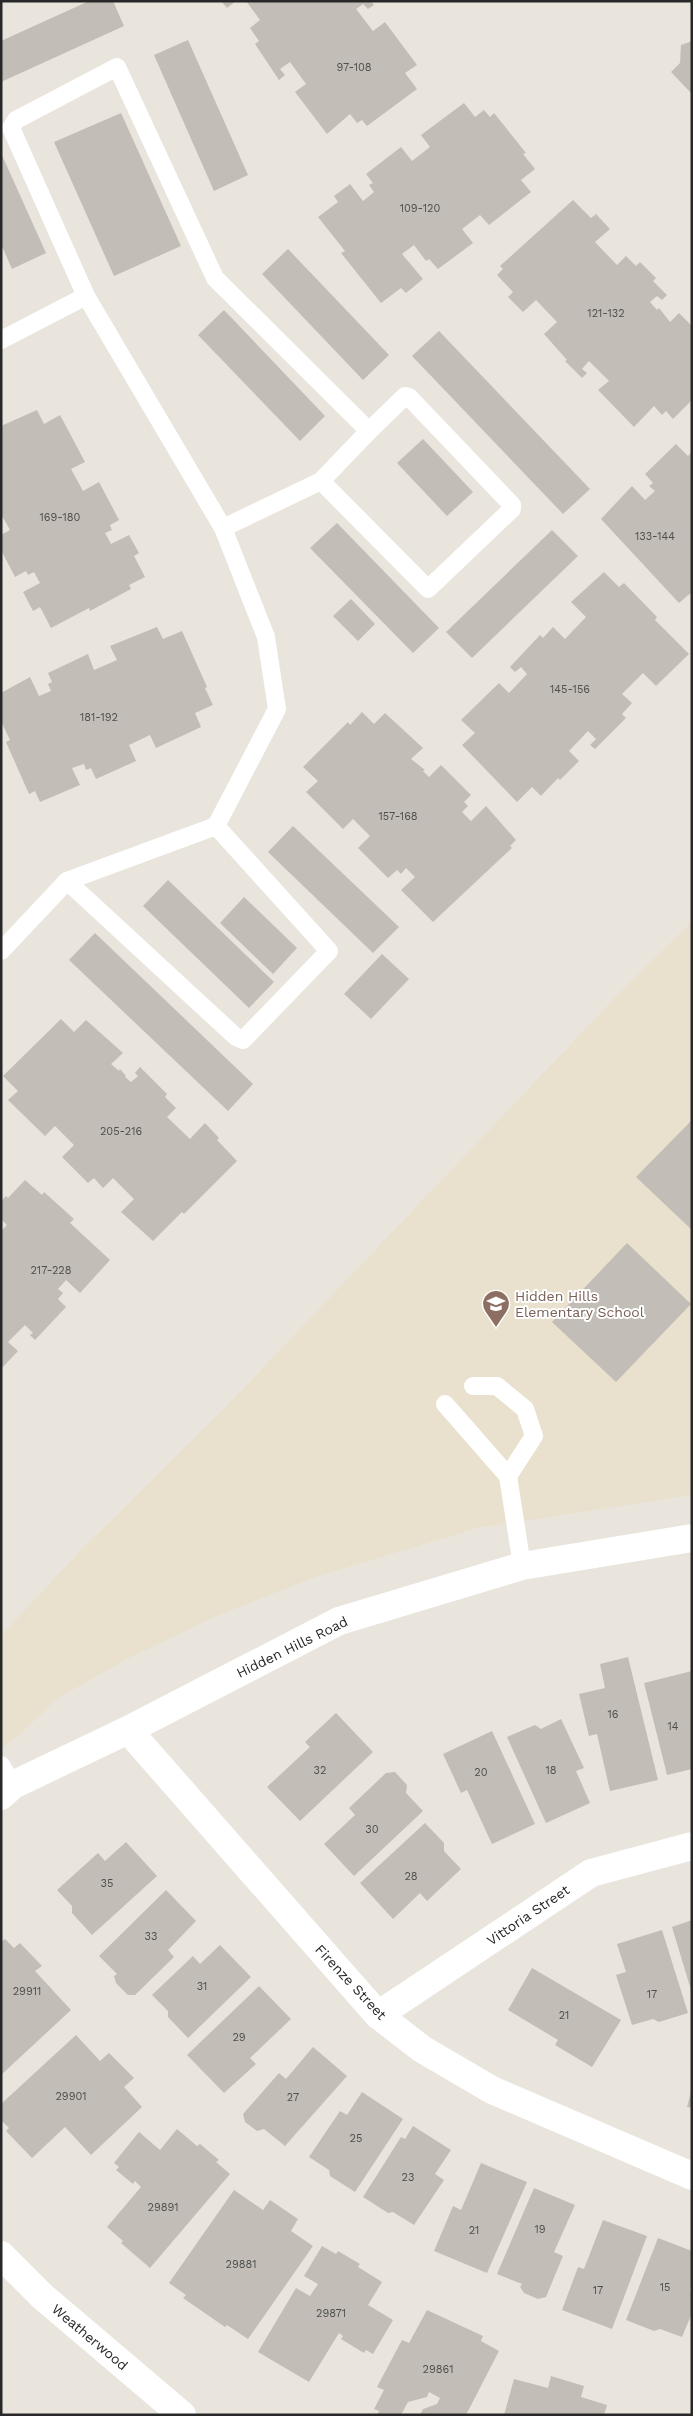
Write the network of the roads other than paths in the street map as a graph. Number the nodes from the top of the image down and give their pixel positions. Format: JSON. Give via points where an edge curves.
{"nodes":[{"id":1,"x":86,"y":296,"type":"junction"},
{"id":2,"x":1,"y":340,"type":"edge"},
{"id":3,"x":369,"y":431,"type":"junction"},
{"id":4,"x":321,"y":481,"type":"junction"},
{"id":5,"x":223,"y":528,"type":"junction"},
{"id":6,"x":216,"y":826,"type":"junction"},
{"id":7,"x":67,"y":881,"type":"junction"},
{"id":8,"x":1,"y":951,"type":"edge"},
{"id":9,"x":473,"y":1386,"type":"dead end"},
{"id":10,"x":445,"y":1404,"type":"dead end"},
{"id":11,"x":508,"y":1476,"type":"junction"},
{"id":12,"x":692,"y":1538,"type":"edge"},
{"id":13,"x":522,"y":1566,"type":"junction"},
{"id":14,"x":128,"y":1730,"type":"junction"},
{"id":15,"x":5,"y":1782,"type":"edge"},
{"id":16,"x":692,"y":1846,"type":"edge"},
{"id":17,"x":378,"y":2015,"type":"junction"},
{"id":18,"x":692,"y":2176,"type":"edge"},
{"id":19,"x":1,"y":2255,"type":"edge"},
{"id":20,"x":182,"y":2415,"type":"edge"}],
"edges":[{"from":1,"to":2,"type":"lane"},
{"from":1,"to":3,"type":"lane","via":[[11,128],[16,120],[117,67],[215,278]]},
{"from":1,"to":5,"type":"lane"},
{"from":3,"to":4,"type":"lane"},
{"from":3,"to":4,"type":"lane","via":[[406,396],[409,397],[512,505],[512,509],[428,589]]},
{"from":4,"to":5,"type":"lane"},
{"from":5,"to":6,"type":"lane","via":[[266,637],[276,709]]},
{"from":6,"to":7,"type":"lane"},
{"from":6,"to":7,"type":"lane","via":[[328,948],[243,1040]]},
{"from":7,"to":8,"type":"lane"},
{"from":9,"to":11,"type":"lane","via":[[497,1386],[525,1409],[534,1436]]},
{"from":10,"to":11,"type":"lane"},
{"from":11,"to":13,"type":"lane"},
{"from":12,"to":13,"type":"street","name":"Hidden Hills Road"},
{"from":13,"to":14,"type":"street","name":"Hidden Hills Road","via":[[339,1621]]},
{"from":14,"to":15,"type":"street","name":"Hidden Hills Road"},
{"from":14,"to":17,"type":"street","name":"Firenze Street"},
{"from":16,"to":17,"type":"street","name":"Vittoria Street","via":[[591,1873]]},
{"from":17,"to":18,"type":"street","name":"Firenze Street","via":[[422,2049],[492,2090]]},
{"from":19,"to":20,"type":"street","name":"Weatherwood","via":[[42,2296]]}]}
